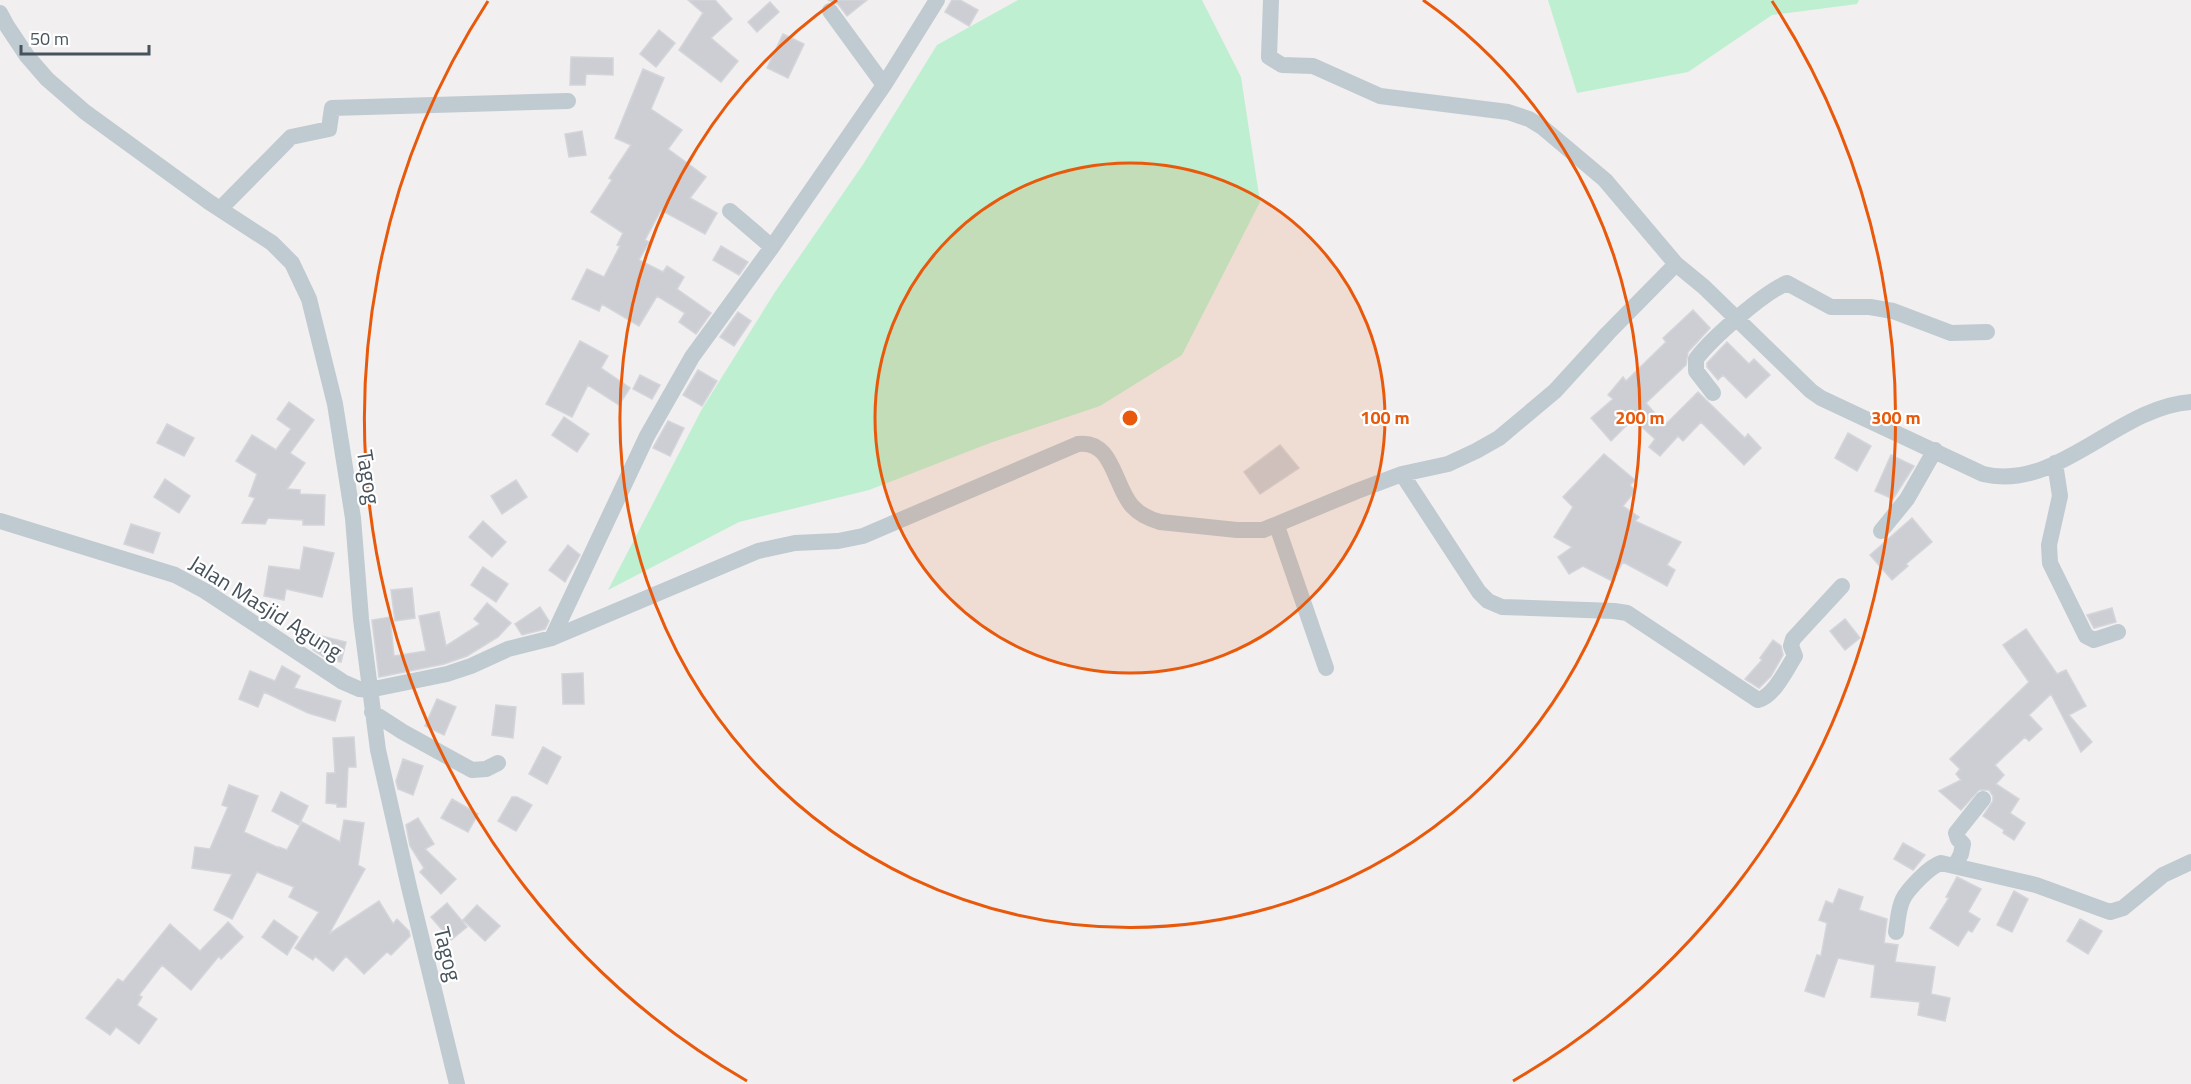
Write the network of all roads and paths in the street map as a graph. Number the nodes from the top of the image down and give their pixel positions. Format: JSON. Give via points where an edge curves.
{"nodes":[{"id":1,"x":937,"y":0,"type":"edge"},
{"id":2,"x":1271,"y":0,"type":"edge"},
{"id":3,"x":831,"y":11,"type":"dead end"},
{"id":4,"x":0,"y":13,"type":"edge"},
{"id":5,"x":884,"y":86,"type":"junction"},
{"id":6,"x":568,"y":101,"type":"dead end"},
{"id":7,"x":220,"y":209,"type":"junction"},
{"id":8,"x":730,"y":211,"type":"dead end"},
{"id":9,"x":772,"y":247,"type":"junction"},
{"id":10,"x":1676,"y":264,"type":"junction"},
{"id":11,"x":1737,"y":319,"type":"junction"},
{"id":12,"x":1987,"y":332,"type":"dead end"},
{"id":13,"x":1713,"y":393,"type":"dead end"},
{"id":14,"x":2191,"y":402,"type":"edge"},
{"id":15,"x":1935,"y":450,"type":"junction"},
{"id":16,"x":2055,"y":463,"type":"junction"},
{"id":17,"x":1402,"y":474,"type":"junction"},
{"id":18,"x":0,"y":521,"type":"edge"},
{"id":19,"x":1277,"y":526,"type":"junction"},
{"id":20,"x":1881,"y":531,"type":"dead end"},
{"id":21,"x":1842,"y":586,"type":"dead end"},
{"id":22,"x":2118,"y":632,"type":"dead end"},
{"id":23,"x":552,"y":638,"type":"junction"},
{"id":24,"x":1326,"y":668,"type":"dead end"},
{"id":25,"x":369,"y":690,"type":"junction"},
{"id":26,"x":372,"y":712,"type":"junction"},
{"id":27,"x":498,"y":763,"type":"dead end"},
{"id":28,"x":1983,"y":799,"type":"dead end"},
{"id":29,"x":2191,"y":862,"type":"edge"},
{"id":30,"x":1955,"y":866,"type":"junction"},
{"id":31,"x":1896,"y":932,"type":"dead end"},
{"id":32,"x":457,"y":1084,"type":"edge"}],
"edges":[{"from":1,"to":5,"type":"street"},
{"from":2,"to":10,"type":"street","via":[[1269,57],[1282,65],[1313,66],[1380,96],[1509,112],[1529,119],[1605,180]]},
{"from":3,"to":5,"type":"street"},
{"from":4,"to":7,"type":"street","name":"Tagog","via":[[47,79],[85,112]]},
{"from":5,"to":9,"type":"street"},
{"from":6,"to":7,"type":"street","via":[[332,108],[329,129],[291,137]]},
{"from":7,"to":25,"type":"street","name":"Tagog","via":[[272,243],[292,263],[309,298],[334,404],[353,518]]},
{"from":8,"to":9,"type":"street"},
{"from":9,"to":23,"type":"street","via":[[692,357],[655,418]]},
{"from":10,"to":11,"type":"street"},
{"from":10,"to":17,"type":"street","via":[[1555,391],[1499,438],[1448,464]]},
{"from":11,"to":12,"type":"street","via":[[1788,283],[1831,308],[1870,307],[1893,311],[1952,333]]},
{"from":11,"to":13,"type":"street","via":[[1695,361],[1696,371]]},
{"from":11,"to":15,"type":"street","via":[[1821,398]]},
{"from":14,"to":16,"type":"street","via":[[2137,418]]},
{"from":15,"to":16,"type":"street","via":[[1994,477],[2021,475]]},
{"from":15,"to":20,"type":"street","via":[[1907,499]]},
{"from":16,"to":22,"type":"street","via":[[2060,496],[2049,545],[2050,563],[2086,636],[2094,640]]},
{"from":17,"to":19,"type":"street"},
{"from":17,"to":21,"type":"street","via":[[1488,601],[1502,607],[1627,613],[1758,700],[1772,691],[1795,657],[1793,639]]},
{"from":18,"to":25,"type":"street","name":"Jalan Masjid Agung","via":[[175,575],[206,591],[343,682]]},
{"from":19,"to":23,"type":"street","via":[[1252,531],[1150,519],[1130,504],[1102,451],[1087,443],[863,536],[758,551]]},
{"from":19,"to":24,"type":"street"},
{"from":23,"to":25,"type":"street","via":[[508,649],[447,674]]},
{"from":25,"to":26,"type":"street","name":"Tagog"},
{"from":26,"to":27,"type":"street","via":[[472,770]]},
{"from":26,"to":32,"type":"street","name":"Tagog","via":[[408,887]]},
{"from":28,"to":30,"type":"street","via":[[1956,832],[1963,844]]},
{"from":29,"to":30,"type":"street","via":[[2163,875],[2123,908],[2110,912],[2036,885]]},
{"from":30,"to":31,"type":"street","via":[[1935,865],[1909,891],[1903,899]]}]}
